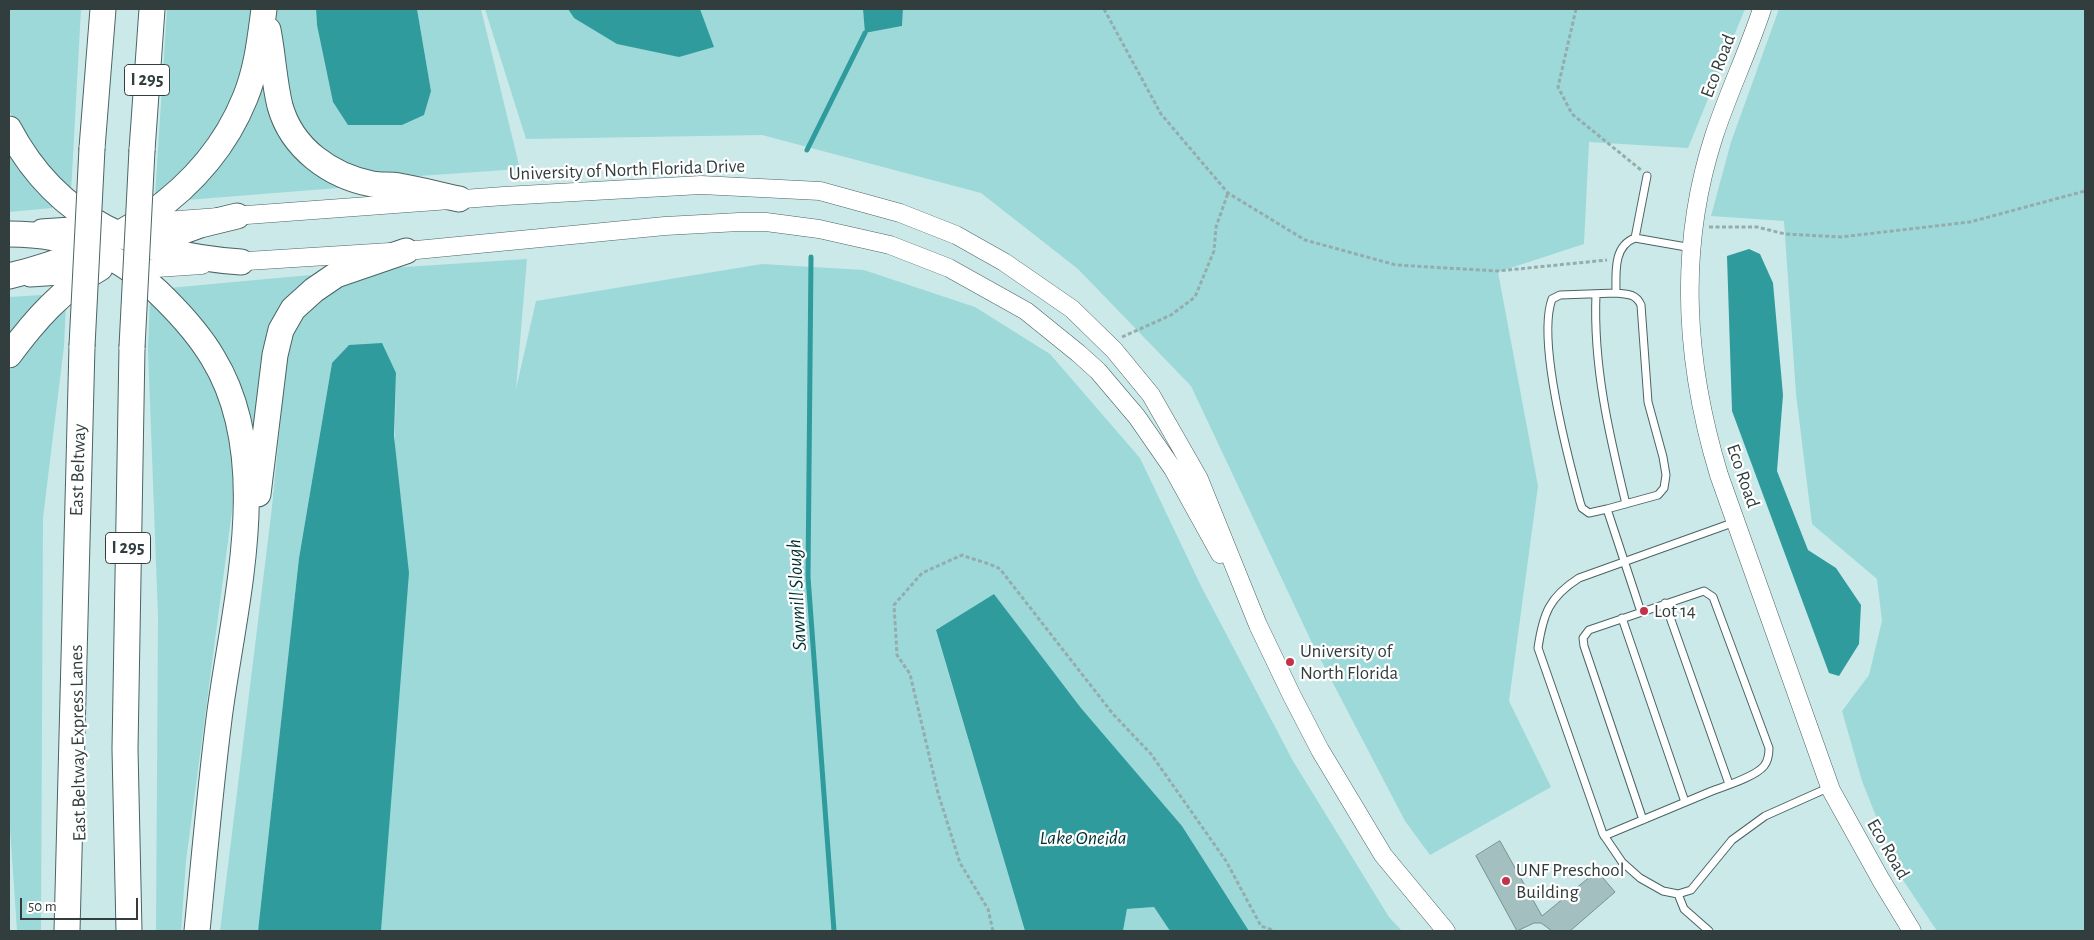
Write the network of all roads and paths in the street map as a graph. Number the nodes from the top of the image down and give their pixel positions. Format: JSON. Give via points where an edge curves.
{"nodes":[{"id":1,"x":103,"y":9,"type":"edge"},
{"id":2,"x":152,"y":9,"type":"edge"},
{"id":3,"x":264,"y":9,"type":"edge"},
{"id":4,"x":1104,"y":9,"type":"edge"},
{"id":5,"x":1576,"y":9,"type":"edge"},
{"id":6,"x":1762,"y":9,"type":"edge"},
{"id":7,"x":9,"y":129,"type":"edge"},
{"id":8,"x":1647,"y":176,"type":"joint"},
{"id":9,"x":2085,"y":191,"type":"edge"},
{"id":10,"x":1228,"y":193,"type":"junction"},
{"id":11,"x":459,"y":199,"type":"junction"},
{"id":12,"x":237,"y":216,"type":"joint"},
{"id":13,"x":1694,"y":227,"type":"junction"},
{"id":14,"x":9,"y":233,"type":"edge"},
{"id":15,"x":116,"y":233,"type":"junction"},
{"id":16,"x":1635,"y":238,"type":"junction"},
{"id":17,"x":1692,"y":248,"type":"junction"},
{"id":18,"x":406,"y":251,"type":"junction"},
{"id":19,"x":1618,"y":259,"type":"junction"},
{"id":20,"x":241,"y":262,"type":"junction"},
{"id":21,"x":112,"y":268,"type":"junction"},
{"id":22,"x":9,"y":277,"type":"edge"},
{"id":23,"x":1616,"y":293,"type":"junction"},
{"id":24,"x":1596,"y":294,"type":"junction"},
{"id":25,"x":1108,"y":345,"type":"junction"},
{"id":26,"x":9,"y":355,"type":"edge"},
{"id":27,"x":1626,"y":504,"type":"junction"},
{"id":28,"x":1607,"y":509,"type":"junction"},
{"id":29,"x":1735,"y":522,"type":"junction"},
{"id":30,"x":244,"y":542,"type":"junction"},
{"id":31,"x":75,"y":554,"type":"junction"},
{"id":32,"x":1625,"y":563,"type":"junction"},
{"id":33,"x":1665,"y":603,"type":"junction"},
{"id":34,"x":1641,"y":612,"type":"junction"},
{"id":35,"x":1622,"y":618,"type":"junction"},
{"id":36,"x":1258,"y":625,"type":"junction"},
{"id":37,"x":1729,"y":784,"type":"junction"},
{"id":38,"x":1830,"y":787,"type":"junction"},
{"id":39,"x":1685,"y":802,"type":"junction"},
{"id":40,"x":1643,"y":820,"type":"junction"},
{"id":41,"x":1604,"y":836,"type":"junction"},
{"id":42,"x":1678,"y":894,"type":"junction"},
{"id":43,"x":67,"y":931,"type":"edge"},
{"id":44,"x":79,"y":931,"type":"edge"},
{"id":45,"x":129,"y":931,"type":"edge"},
{"id":46,"x":197,"y":931,"type":"edge"},
{"id":47,"x":992,"y":931,"type":"edge"},
{"id":48,"x":1275,"y":931,"type":"edge"},
{"id":49,"x":1446,"y":931,"type":"edge"},
{"id":50,"x":1709,"y":931,"type":"edge"},
{"id":51,"x":1912,"y":931,"type":"edge"}],
"edges":[{"from":1,"to":31,"type":"highway","name":"East Beltway","number":"I 295","bridge":true,"via":[[92,148]]},
{"from":2,"to":45,"type":"highway","number":"I 295","bridge":true,"via":[[132,347],[125,750]]},
{"from":3,"to":11,"type":"highway","via":[[280,107],[292,131],[310,155],[325,167],[350,178]]},
{"from":3,"to":15,"type":"highway","via":[[257,61],[245,98],[228,132],[174,197]]},
{"from":4,"to":10,"type":"path","via":[[1162,114]]},
{"from":5,"to":8,"type":"path","via":[[1558,87],[1572,114]]},
{"from":6,"to":13,"type":"street","name":"Eco Road","via":[[1714,138]]},
{"from":7,"to":15,"type":"highway","via":[[26,158],[68,204]]},
{"from":8,"to":16,"type":"lane"},
{"from":9,"to":13,"type":"path","via":[[1970,222],[1840,238],[1785,234],[1757,227]]},
{"from":10,"to":19,"type":"path","via":[[1305,240],[1396,265],[1498,272]]},
{"from":10,"to":25,"type":"path","via":[[1216,227],[1214,251],[1195,296],[1171,315]]},
{"from":11,"to":12,"type":"street","name":"University of North Florida Drive"},
{"from":11,"to":25,"type":"street","name":"University of North Florida Drive","via":[[701,185],[820,191],[900,213],[956,235],[1004,262],[1072,309]]},
{"from":12,"to":15,"type":"highway","via":[[193,227]]},
{"from":13,"to":17,"type":"street","name":"Eco Road"},
{"from":14,"to":15,"type":"highway","via":[[57,238]]},
{"from":15,"to":20,"type":"highway","via":[[184,256]]},
{"from":15,"to":21,"type":"highway"},
{"from":15,"to":22,"type":"highway","via":[[56,264]]},
{"from":16,"to":17,"type":"lane"},
{"from":16,"to":19,"type":"lane","via":[[1620,249]]},
{"from":17,"to":29,"type":"street","name":"Eco Road","via":[[1689,303],[1695,378],[1704,425]]},
{"from":18,"to":20,"type":"street","name":"University of North Florida Drive"},
{"from":18,"to":30,"type":"highway","via":[[336,275],[294,309],[281,330],[256,504]]},
{"from":18,"to":36,"type":"street","name":"University of North Florida Drive","via":[[664,226],[766,222],[819,229],[890,245],[949,268],[1026,311],[1098,371],[1137,417],[1172,468]]},
{"from":19,"to":23,"type":"lane"},
{"from":20,"to":21,"type":"street","name":"University of North Florida Drive"},
{"from":21,"to":22,"type":"main road"},
{"from":21,"to":26,"type":"highway","via":[[68,289],[41,314]]},
{"from":21,"to":30,"type":"highway","via":[[159,292],[189,324],[214,358],[229,391],[244,456]]},
{"from":23,"to":24,"type":"lane"},
{"from":23,"to":27,"type":"lane","via":[[1631,294],[1641,305],[1648,402],[1666,475],[1664,488],[1658,496]]},
{"from":24,"to":27,"type":"lane","via":[[1597,362]]},
{"from":24,"to":28,"type":"lane","via":[[1560,295],[1552,299],[1549,343],[1558,411],[1582,508],[1588,513]]},
{"from":25,"to":36,"type":"street","name":"University of North Florida Drive","via":[[1151,394],[1184,449]]},
{"from":27,"to":28,"type":"lane"},
{"from":28,"to":32,"type":"lane"},
{"from":29,"to":32,"type":"lane"},
{"from":29,"to":38,"type":"street","name":"Eco Road"},
{"from":30,"to":46,"type":"highway","via":[[219,719]]},
{"from":31,"to":43,"type":"highway","name":"East Beltway","number":"I 295"},
{"from":31,"to":44,"type":"highway","name":"East Beltway Express Lanes","number":"I 295"},
{"from":32,"to":34,"type":"lane"},
{"from":32,"to":41,"type":"lane","via":[[1579,578],[1562,589],[1542,621],[1538,648]]},
{"from":33,"to":34,"type":"lane"},
{"from":33,"to":37,"type":"lane"},
{"from":33,"to":37,"type":"lane","via":[[1700,591],[1713,597],[1769,748],[1764,766]]},
{"from":34,"to":35,"type":"lane"},
{"from":35,"to":39,"type":"lane"},
{"from":35,"to":40,"type":"lane","via":[[1589,630],[1583,642]]},
{"from":36,"to":49,"type":"street","name":"University of North Florida Drive","via":[[1290,694],[1383,855]]},
{"from":37,"to":39,"type":"lane"},
{"from":38,"to":42,"type":"lane","via":[[1758,821],[1732,840],[1691,890]]},
{"from":38,"to":51,"type":"street","name":"Eco Road"},
{"from":39,"to":40,"type":"lane"},
{"from":40,"to":41,"type":"lane"},
{"from":41,"to":42,"type":"lane","via":[[1622,862],[1640,878],[1663,891]]},
{"from":42,"to":50,"type":"lane","via":[[1684,909]]},
{"from":47,"to":48,"type":"path","via":[[988,909],[960,863],[938,793],[910,674],[897,655],[894,605],[922,573],[962,555],[983,564],[991,563],[1000,569],[1113,714],[1151,754],[1226,861],[1261,926]]}]}
